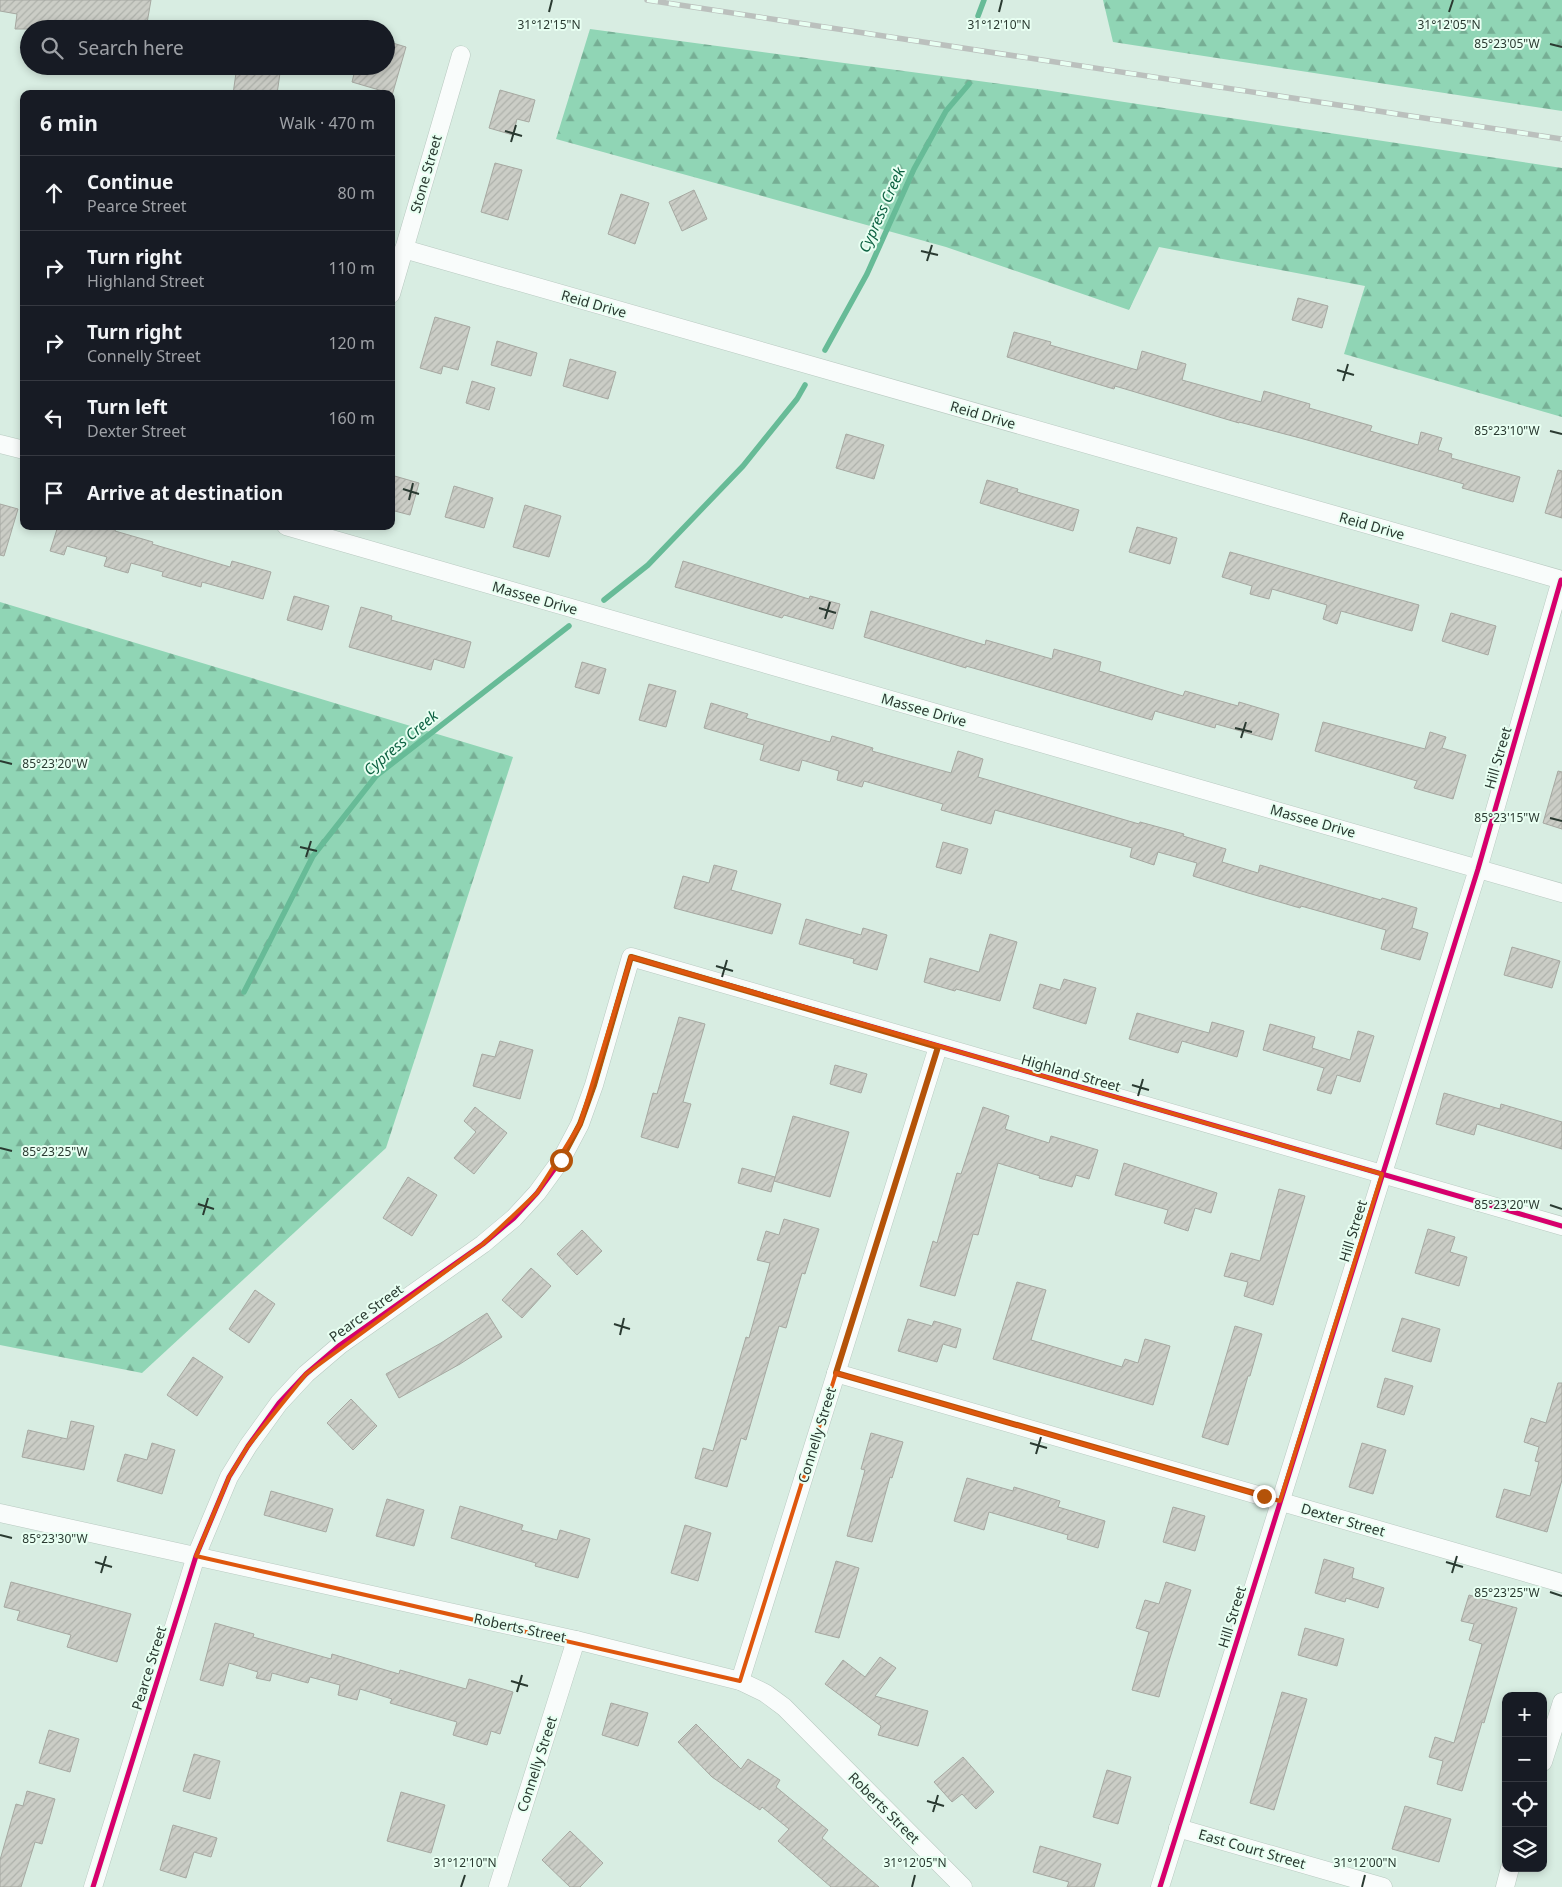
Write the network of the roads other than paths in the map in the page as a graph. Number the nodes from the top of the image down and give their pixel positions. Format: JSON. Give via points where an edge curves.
{"nodes":[{"id":1,"x":460,"y":55,"type":"dead end"},
{"id":2,"x":404,"y":250,"type":"junction"},
{"id":3,"x":395,"y":280,"type":"edge"},
{"id":4,"x":0,"y":444,"type":"edge"},
{"id":5,"x":20,"y":449,"type":"edge"},
{"id":6,"x":322,"y":531,"type":"edge"},
{"id":7,"x":1561,"y":580,"type":"edge"},
{"id":8,"x":1478,"y":869,"type":"junction"},
{"id":9,"x":1562,"y":893,"type":"edge"},
{"id":10,"x":631,"y":957,"type":"joint"},
{"id":11,"x":938,"y":1047,"type":"junction"},
{"id":12,"x":1382,"y":1174,"type":"junction"},
{"id":13,"x":1562,"y":1226,"type":"edge"},
{"id":14,"x":836,"y":1373,"type":"junction"},
{"id":15,"x":1280,"y":1501,"type":"junction"},
{"id":16,"x":0,"y":1513,"type":"edge"},
{"id":17,"x":196,"y":1556,"type":"junction"},
{"id":18,"x":1562,"y":1583,"type":"edge"},
{"id":19,"x":576,"y":1640,"type":"junction"},
{"id":20,"x":740,"y":1681,"type":"junction"},
{"id":21,"x":1562,"y":1702,"type":"edge"},
{"id":22,"x":1547,"y":1749,"type":"edge"},
{"id":23,"x":1178,"y":1828,"type":"junction"},
{"id":24,"x":1509,"y":1872,"type":"edge"},
{"id":25,"x":500,"y":1886,"type":"edge"},
{"id":26,"x":93,"y":1887,"type":"edge"},
{"id":27,"x":963,"y":1887,"type":"edge"},
{"id":28,"x":1160,"y":1887,"type":"edge"},
{"id":29,"x":1383,"y":1887,"type":"edge"},
{"id":30,"x":1505,"y":1887,"type":"edge"}],
"edges":[{"from":1,"to":2,"type":"street","name":"Stone Street"},
{"from":2,"to":3,"type":"street","name":"Stone Street"},
{"from":2,"to":7,"type":"street","name":"Reid Drive"},
{"from":4,"to":5,"type":"street"},
{"from":6,"to":8,"type":"street","name":"Massee Drive"},
{"from":7,"to":8,"type":"street","name":"Hill Street"},
{"from":8,"to":9,"type":"street","name":"Massee Drive"},
{"from":8,"to":12,"type":"street","name":"Hill Street"},
{"from":10,"to":11,"type":"street","name":"Highland Street"},
{"from":10,"to":17,"type":"street","name":"Pearce Street","via":[[594,1085],[580,1124],[561,1160],[514,1218],[483,1244],[340,1345],[279,1403],[229,1478]]},
{"from":11,"to":12,"type":"street","name":"Highland Street"},
{"from":11,"to":14,"type":"street","name":"Connelly Street"},
{"from":12,"to":13,"type":"street","name":"Highland Street"},
{"from":12,"to":15,"type":"street","name":"Hill Street"},
{"from":14,"to":15,"type":"street","name":"Dexter Street"},
{"from":14,"to":20,"type":"street","name":"Connelly Street"},
{"from":15,"to":18,"type":"street","name":"Dexter Street"},
{"from":15,"to":23,"type":"street","name":"Hill Street"},
{"from":16,"to":17,"type":"street","name":"Roberts Street"},
{"from":17,"to":19,"type":"street","name":"Roberts Street"},
{"from":17,"to":26,"type":"street","name":"Pearce Street"},
{"from":19,"to":20,"type":"street","name":"Roberts Street"},
{"from":19,"to":25,"type":"street","name":"Connelly Street"},
{"from":20,"to":27,"type":"street","name":"Roberts Street","via":[[784,1707]]},
{"from":21,"to":22,"type":"street"},
{"from":23,"to":28,"type":"street","name":"Hill Street"},
{"from":23,"to":29,"type":"street","name":"East Court Street"},
{"from":24,"to":30,"type":"street"}]}
